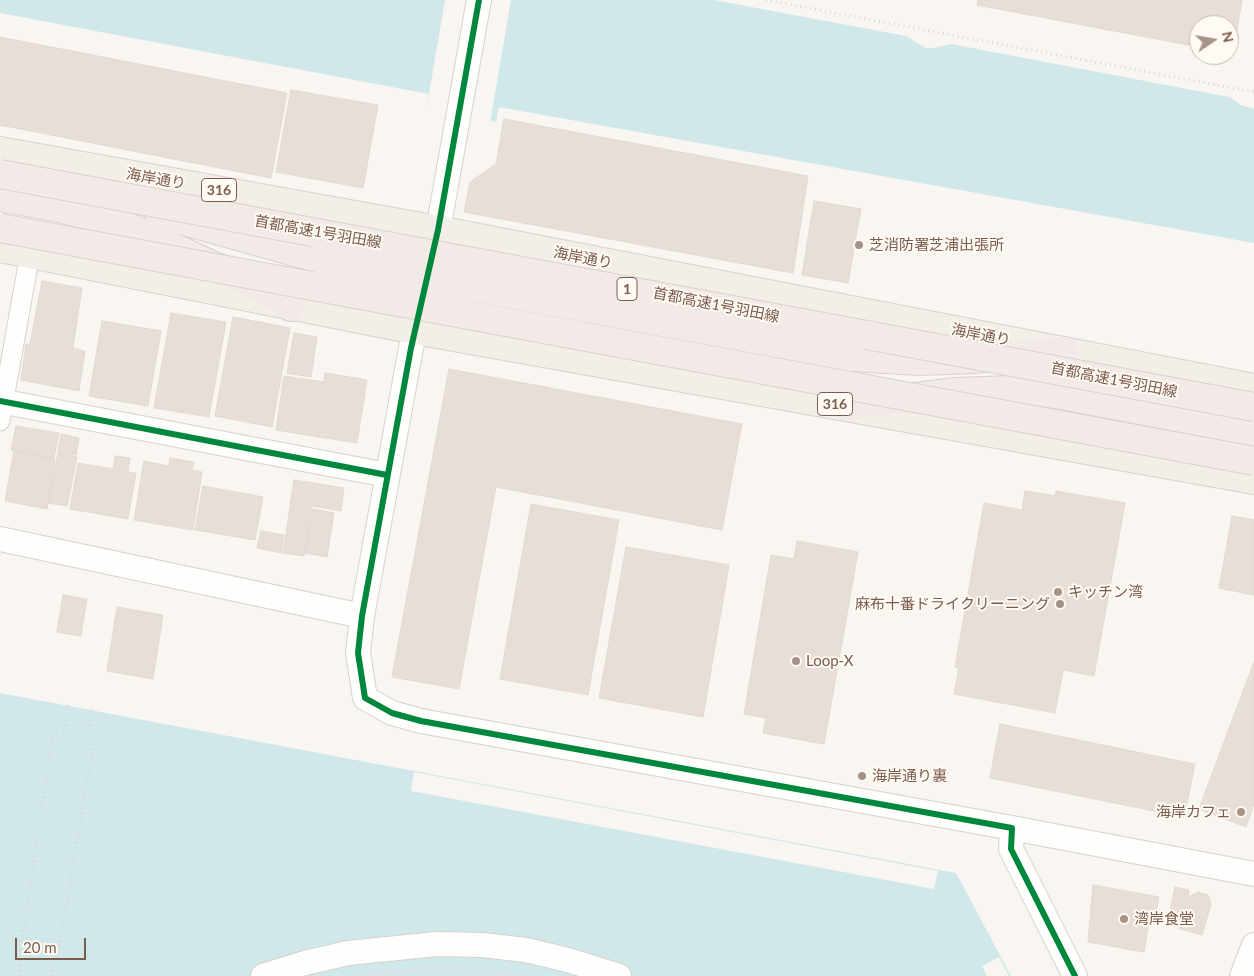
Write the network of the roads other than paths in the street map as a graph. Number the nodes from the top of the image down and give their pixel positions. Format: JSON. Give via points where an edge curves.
{"nodes":[{"id":1,"x":479,"y":0,"type":"edge"},
{"id":2,"x":0,"y":151,"type":"edge"},
{"id":3,"x":0,"y":174,"type":"edge"},
{"id":4,"x":45,"y":182,"type":"junction"},
{"id":5,"x":0,"y":197,"type":"edge"},
{"id":6,"x":0,"y":228,"type":"edge"},
{"id":7,"x":438,"y":230,"type":"junction"},
{"id":8,"x":0,"y":248,"type":"edge"},
{"id":9,"x":30,"y":254,"type":"junction"},
{"id":10,"x":292,"y":307,"type":"junction"},
{"id":11,"x":415,"y":330,"type":"junction"},
{"id":12,"x":1064,"y":351,"type":"junction"},
{"id":13,"x":1254,"y":388,"type":"edge"},
{"id":14,"x":845,"y":406,"type":"junction"},
{"id":15,"x":1254,"y":407,"type":"edge"},
{"id":16,"x":1,"y":408,"type":"edge"},
{"id":17,"x":1254,"y":432,"type":"edge"},
{"id":18,"x":1254,"y":461,"type":"edge"},
{"id":19,"x":387,"y":475,"type":"junction"},
{"id":20,"x":1254,"y":480,"type":"edge"},
{"id":21,"x":0,"y":539,"type":"edge"},
{"id":22,"x":362,"y":616,"type":"junction"},
{"id":23,"x":1012,"y":828,"type":"junction"},
{"id":24,"x":1254,"y":874,"type":"edge"},
{"id":25,"x":1254,"y":945,"type":"edge"},
{"id":26,"x":263,"y":976,"type":"edge"},
{"id":27,"x":619,"y":976,"type":"edge"},
{"id":28,"x":1075,"y":976,"type":"edge"},
{"id":29,"x":1242,"y":976,"type":"edge"}],
"edges":[{"from":1,"to":7,"type":"street"},
{"from":2,"to":7,"type":"main road","name":"海岸通り","number":"316"},
{"from":3,"to":4,"type":"highway","name":"首都高速1号羽田線","number":"1","bridge":true},
{"from":4,"to":12,"type":"highway","bridge":true,"via":[[320,260],[852,357],[919,361]]},
{"from":4,"to":15,"type":"highway","name":"首都高速1号羽田線","number":"1","bridge":true},
{"from":5,"to":10,"type":"highway","via":[[60,208],[129,227],[258,286]]},
{"from":6,"to":18,"type":"highway","bridge":true},
{"from":7,"to":11,"type":"street"},
{"from":7,"to":12,"type":"main road","name":"海岸通り","number":"316"},
{"from":8,"to":9,"type":"main road","number":"316"},
{"from":9,"to":10,"type":"main road","number":"316"},
{"from":9,"to":16,"type":"street"},
{"from":10,"to":11,"type":"main road","number":"316"},
{"from":11,"to":14,"type":"main road","number":"316"},
{"from":11,"to":19,"type":"street"},
{"from":12,"to":13,"type":"main road","name":"海岸通り","number":"316"},
{"from":14,"to":17,"type":"highway","via":[[955,392],[1012,390],[1056,394]]},
{"from":14,"to":20,"type":"main road","number":"316"},
{"from":16,"to":19,"type":"street"},
{"from":19,"to":22,"type":"street"},
{"from":21,"to":22,"type":"street"},
{"from":22,"to":23,"type":"street","via":[[358,652],[365,698],[392,713],[421,721]]},
{"from":23,"to":24,"type":"street"},
{"from":23,"to":28,"type":"street","via":[[1011,849]]},
{"from":25,"to":29,"type":"street"},
{"from":26,"to":27,"type":"street","via":[[348,953],[436,944],[526,950]]}]}
